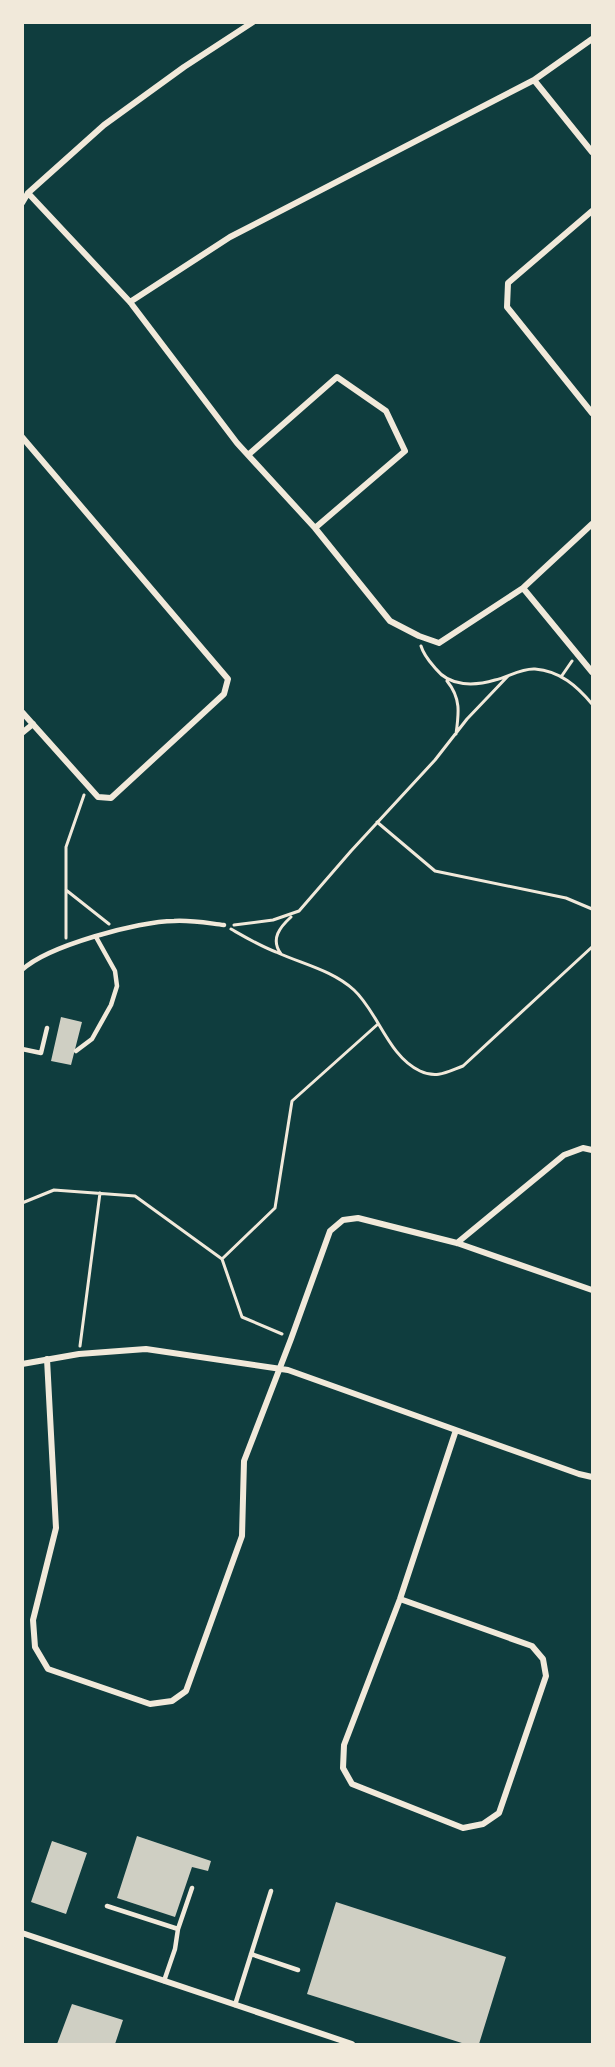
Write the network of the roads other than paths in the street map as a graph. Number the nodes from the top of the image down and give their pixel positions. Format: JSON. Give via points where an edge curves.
{"nodes":[{"id":1,"x":253,"y":22,"type":"edge"},
{"id":2,"x":592,"y":39,"type":"edge"},
{"id":3,"x":534,"y":80,"type":"junction"},
{"id":4,"x":592,"y":152,"type":"edge"},
{"id":5,"x":28,"y":194,"type":"junction"},
{"id":6,"x":22,"y":203,"type":"edge"},
{"id":7,"x":592,"y":211,"type":"edge"},
{"id":8,"x":130,"y":302,"type":"junction"},
{"id":9,"x":592,"y":413,"type":"edge"},
{"id":10,"x":22,"y":438,"type":"edge"},
{"id":11,"x":248,"y":455,"type":"junction"},
{"id":12,"x":592,"y":524,"type":"edge"},
{"id":13,"x":315,"y":528,"type":"junction"},
{"id":14,"x":523,"y":588,"type":"junction"},
{"id":15,"x":592,"y":672,"type":"edge"},
{"id":16,"x":22,"y":712,"type":"edge"},
{"id":17,"x":33,"y":724,"type":"junction"},
{"id":18,"x":22,"y":732,"type":"edge"},
{"id":19,"x":224,"y":925,"type":"road end"},
{"id":20,"x":96,"y":937,"type":"junction"},
{"id":21,"x":22,"y":970,"type":"edge"},
{"id":22,"x":47,"y":1028,"type":"dead end"},
{"id":23,"x":22,"y":1049,"type":"edge"},
{"id":24,"x":76,"y":1051,"type":"dead end"},
{"id":25,"x":592,"y":1150,"type":"edge"},
{"id":26,"x":456,"y":1243,"type":"junction"},
{"id":27,"x":592,"y":1290,"type":"edge"},
{"id":28,"x":47,"y":1359,"type":"junction"},
{"id":29,"x":22,"y":1364,"type":"edge"},
{"id":30,"x":280,"y":1369,"type":"junction"},
{"id":31,"x":456,"y":1430,"type":"junction"},
{"id":32,"x":592,"y":1477,"type":"edge"},
{"id":33,"x":400,"y":1599,"type":"junction"},
{"id":34,"x":192,"y":1888,"type":"dead end"},
{"id":35,"x":271,"y":1891,"type":"dead end"},
{"id":36,"x":107,"y":1906,"type":"dead end"},
{"id":37,"x":178,"y":1929,"type":"junction"},
{"id":38,"x":22,"y":1933,"type":"edge"},
{"id":39,"x":251,"y":1954,"type":"junction"},
{"id":40,"x":298,"y":1970,"type":"dead end"},
{"id":41,"x":164,"y":1981,"type":"junction"},
{"id":42,"x":235,"y":2005,"type":"junction"},
{"id":43,"x":352,"y":2044,"type":"edge"}],
"edges":[{"from":1,"to":5,"type":"street","via":[[104,125]]},
{"from":2,"to":3,"type":"street"},
{"from":3,"to":4,"type":"street"},
{"from":3,"to":8,"type":"street","via":[[230,237]]},
{"from":5,"to":6,"type":"street"},
{"from":5,"to":8,"type":"street"},
{"from":7,"to":9,"type":"street","via":[[508,283],[507,307]]},
{"from":8,"to":11,"type":"street"},
{"from":10,"to":17,"type":"street","via":[[228,679],[224,694],[111,798],[98,796]]},
{"from":11,"to":13,"type":"street"},
{"from":11,"to":13,"type":"street","via":[[337,377],[386,411],[405,451]]},
{"from":12,"to":14,"type":"street"},
{"from":13,"to":14,"type":"street","via":[[390,621],[439,643]]},
{"from":14,"to":15,"type":"street"},
{"from":16,"to":17,"type":"street"},
{"from":17,"to":18,"type":"street"},
{"from":19,"to":20,"type":"lane","via":[[201,921],[153,922]]},
{"from":20,"to":21,"type":"lane","via":[[52,951]]},
{"from":20,"to":24,"type":"lane","via":[[115,971],[117,986],[92,1039]]},
{"from":22,"to":23,"type":"lane","via":[[41,1053]]},
{"from":25,"to":26,"type":"street","via":[[583,1148],[564,1155]]},
{"from":26,"to":27,"type":"street"},
{"from":26,"to":30,"type":"street","via":[[358,1218],[343,1220],[330,1231]]},
{"from":28,"to":29,"type":"street"},
{"from":28,"to":30,"type":"street","via":[[146,1349]]},
{"from":28,"to":30,"type":"street","via":[[56,1528],[33,1620],[35,1647],[48,1669],[150,1704],[172,1701],[186,1691],[242,1536],[244,1461]]},
{"from":30,"to":31,"type":"street"},
{"from":31,"to":32,"type":"street"},
{"from":31,"to":33,"type":"street"},
{"from":33,"to":33,"type":"street","via":[[532,1646],[543,1659],[546,1676],[499,1813],[483,1824],[463,1828],[352,1784],[343,1768],[344,1745]]},
{"from":34,"to":37,"type":"lane"},
{"from":35,"to":39,"type":"lane"},
{"from":36,"to":37,"type":"lane"},
{"from":37,"to":41,"type":"lane","via":[[176,1949]]},
{"from":38,"to":41,"type":"street"},
{"from":39,"to":40,"type":"lane"},
{"from":39,"to":42,"type":"lane"},
{"from":41,"to":42,"type":"street"},
{"from":42,"to":43,"type":"street"}]}
